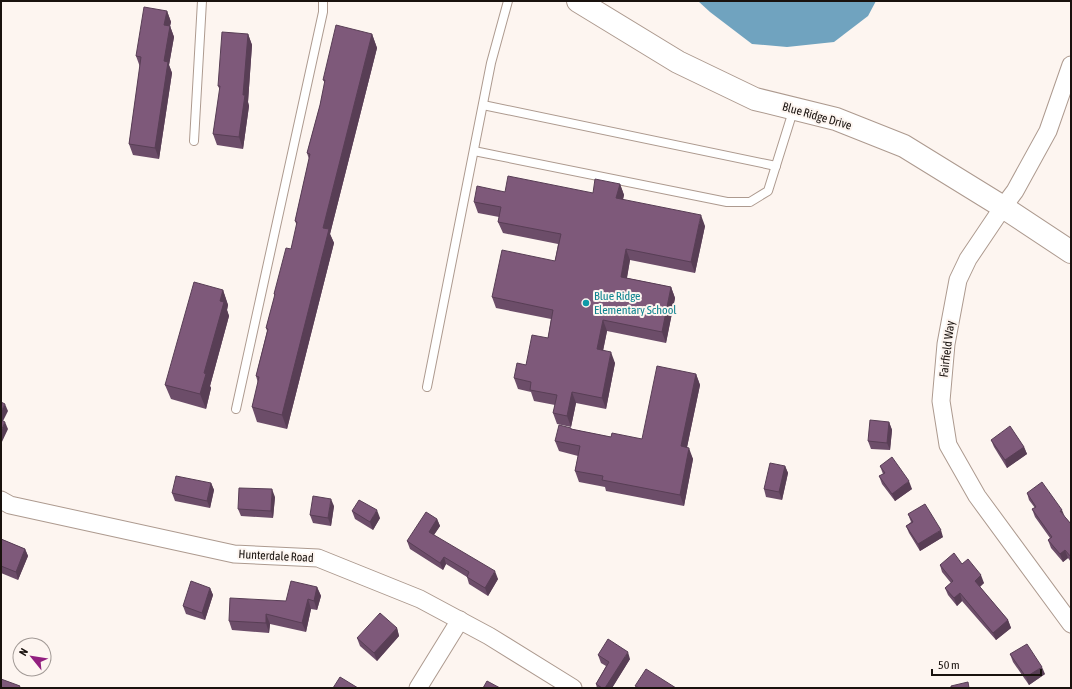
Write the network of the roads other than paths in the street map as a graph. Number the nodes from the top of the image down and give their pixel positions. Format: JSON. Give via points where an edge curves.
{"nodes":[{"id":1,"x":202,"y":1,"type":"edge"},
{"id":2,"x":322,"y":1,"type":"edge"},
{"id":3,"x":508,"y":1,"type":"edge"},
{"id":4,"x":578,"y":1,"type":"edge"},
{"id":5,"x":1071,"y":65,"type":"edge"},
{"id":6,"x":483,"y":105,"type":"junction"},
{"id":7,"x":794,"y":108,"type":"junction"},
{"id":8,"x":194,"y":141,"type":"dead end"},
{"id":9,"x":474,"y":151,"type":"junction"},
{"id":10,"x":776,"y":166,"type":"junction"},
{"id":11,"x":1002,"y":207,"type":"junction"},
{"id":12,"x":1071,"y":252,"type":"edge"},
{"id":13,"x":427,"y":387,"type":"dead end"},
{"id":14,"x":236,"y":409,"type":"dead end"},
{"id":15,"x":1,"y":500,"type":"edge"},
{"id":16,"x":460,"y":620,"type":"junction"},
{"id":17,"x":1071,"y":624,"type":"edge"},
{"id":18,"x":418,"y":688,"type":"edge"},
{"id":19,"x":574,"y":688,"type":"edge"}],
"edges":[{"from":1,"to":8,"type":"lane"},
{"from":2,"to":14,"type":"lane","via":[[323,12]]},
{"from":3,"to":6,"type":"lane","via":[[491,63]]},
{"from":4,"to":7,"type":"street","name":"Blue Ridge Drive","via":[[678,62],[755,99]]},
{"from":5,"to":11,"type":"street","name":"Fairfield Way","via":[[1048,131],[1015,191]]},
{"from":6,"to":9,"type":"lane"},
{"from":6,"to":10,"type":"lane"},
{"from":7,"to":10,"type":"lane"},
{"from":7,"to":11,"type":"street","name":"Blue Ridge Drive","via":[[836,119],[904,146]]},
{"from":9,"to":10,"type":"lane","via":[[727,202],[750,202],[768,191]]},
{"from":9,"to":13,"type":"lane"},
{"from":11,"to":12,"type":"street","name":"Blue Ridge Drive"},
{"from":11,"to":17,"type":"street","name":"Fairfield Way","via":[[968,259],[958,280],[946,344],[941,401],[948,445],[977,496]]},
{"from":15,"to":16,"type":"street","name":"Hunterdale Road","via":[[10,505],[234,554],[318,558],[420,599]]},
{"from":16,"to":18,"type":"street"},
{"from":16,"to":19,"type":"street","name":"Hunterdale Road"}]}
